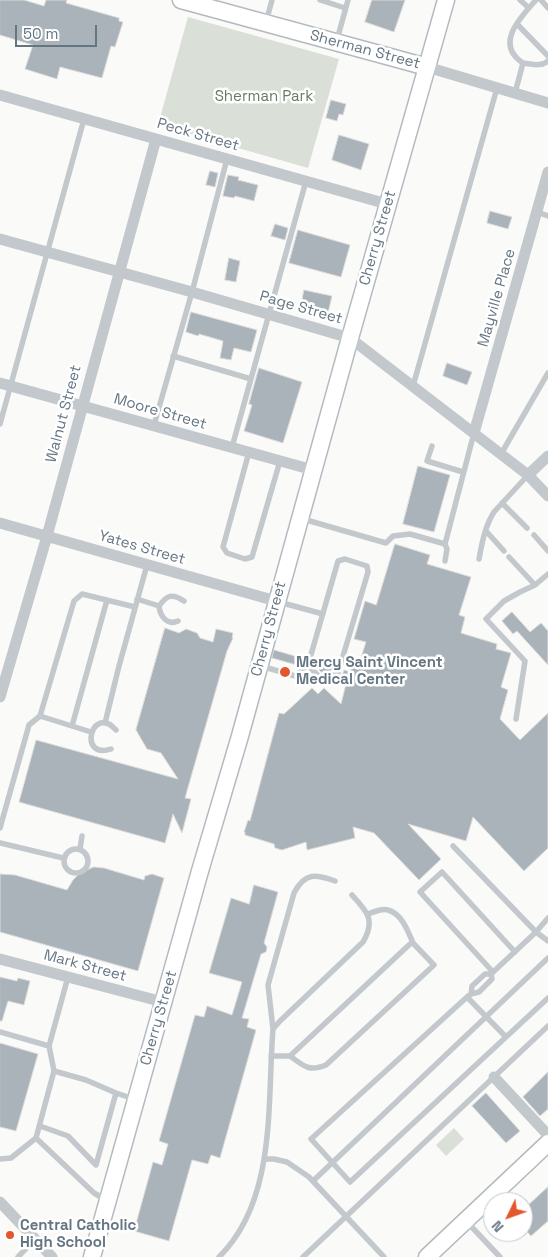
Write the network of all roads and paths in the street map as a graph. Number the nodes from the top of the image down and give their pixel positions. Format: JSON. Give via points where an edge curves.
{"nodes":[{"id":1,"x":272,"y":0,"type":"edge"},
{"id":2,"x":320,"y":0,"type":"edge"},
{"id":3,"x":348,"y":0,"type":"edge"},
{"id":4,"x":446,"y":0,"type":"edge"},
{"id":5,"x":520,"y":0,"type":"edge"},
{"id":6,"x":536,"y":0,"type":"edge"},
{"id":7,"x":541,"y":0,"type":"edge"},
{"id":8,"x":189,"y":1,"type":"edge"},
{"id":9,"x":345,"y":8,"type":"junction"},
{"id":10,"x":529,"y":8,"type":"junction"},
{"id":11,"x":548,"y":8,"type":"edge"},
{"id":12,"x":266,"y":23,"type":"junction"},
{"id":13,"x":517,"y":24,"type":"junction"},
{"id":14,"x":336,"y":42,"type":"junction"},
{"id":15,"x":548,"y":56,"type":"edge"},
{"id":16,"x":548,"y":61,"type":"edge"},
{"id":17,"x":523,"y":63,"type":"junction"},
{"id":18,"x":426,"y":67,"type":"junction"},
{"id":19,"x":497,"y":88,"type":"junction"},
{"id":20,"x":515,"y":94,"type":"junction"},
{"id":21,"x":0,"y":95,"type":"edge"},
{"id":22,"x":548,"y":103,"type":"edge"},
{"id":23,"x":84,"y":119,"type":"junction"},
{"id":24,"x":156,"y":139,"type":"junction"},
{"id":25,"x":227,"y":159,"type":"junction"},
{"id":26,"x":548,"y":172,"type":"edge"},
{"id":27,"x":306,"y":181,"type":"junction"},
{"id":28,"x":387,"y":204,"type":"junction"},
{"id":29,"x":542,"y":214,"type":"edge"},
{"id":30,"x":0,"y":239,"type":"edge"},
{"id":31,"x":48,"y":252,"type":"junction"},
{"id":32,"x":120,"y":272,"type":"junction"},
{"id":33,"x":192,"y":292,"type":"junction"},
{"id":34,"x":269,"y":314,"type":"junction"},
{"id":35,"x":350,"y":338,"type":"junction"},
{"id":36,"x":173,"y":356,"type":"junction"},
{"id":37,"x":548,"y":373,"type":"edge"},
{"id":38,"x":251,"y":379,"type":"junction"},
{"id":39,"x":5,"y":384,"type":"edge"},
{"id":40,"x":413,"y":386,"type":"junction"},
{"id":41,"x":82,"y":406,"type":"junction"},
{"id":42,"x":0,"y":424,"type":"edge"},
{"id":43,"x":154,"y":426,"type":"junction"},
{"id":44,"x":474,"y":433,"type":"junction"},
{"id":45,"x":432,"y":446,"type":"dead end"},
{"id":46,"x":232,"y":447,"type":"junction"},
{"id":47,"x":249,"y":452,"type":"junction"},
{"id":48,"x":501,"y":454,"type":"junction"},
{"id":49,"x":548,"y":456,"type":"edge"},
{"id":50,"x":280,"y":461,"type":"junction"},
{"id":51,"x":313,"y":470,"type":"junction"},
{"id":52,"x":463,"y":472,"type":"junction"},
{"id":53,"x":528,"y":475,"type":"junction"},
{"id":54,"x":548,"y":496,"type":"edge"},
{"id":55,"x":502,"y":503,"type":"junction"},
{"id":56,"x":300,"y":518,"type":"junction"},
{"id":57,"x":0,"y":524,"type":"edge"},
{"id":58,"x":527,"y":528,"type":"dead end"},
{"id":59,"x":486,"y":531,"type":"junction"},
{"id":60,"x":46,"y":536,"type":"junction"},
{"id":61,"x":534,"y":536,"type":"dead end"},
{"id":62,"x":445,"y":544,"type":"junction"},
{"id":63,"x":504,"y":551,"type":"dead end"},
{"id":64,"x":548,"y":551,"type":"edge"},
{"id":65,"x":509,"y":557,"type":"dead end"},
{"id":66,"x":479,"y":559,"type":"dead end"},
{"id":67,"x":445,"y":561,"type":"dead end"},
{"id":68,"x":147,"y":565,"type":"junction"},
{"id":69,"x":548,"y":574,"type":"edge"},
{"id":70,"x":535,"y":585,"type":"junction"},
{"id":71,"x":138,"y":599,"type":"junction"},
{"id":72,"x":107,"y":600,"type":"junction"},
{"id":73,"x":184,"y":601,"type":"dead end"},
{"id":74,"x":276,"y":601,"type":"junction"},
{"id":75,"x":159,"y":606,"type":"junction"},
{"id":76,"x":135,"y":607,"type":"junction"},
{"id":77,"x":323,"y":614,"type":"junction"},
{"id":78,"x":178,"y":620,"type":"dead end"},
{"id":79,"x":308,"y":665,"type":"junction"},
{"id":80,"x":259,"y":666,"type":"junction"},
{"id":81,"x":4,"y":672,"type":"edge"},
{"id":82,"x":295,"y":676,"type":"junction"},
{"id":83,"x":322,"y":680,"type":"junction"},
{"id":84,"x":0,"y":697,"type":"edge"},
{"id":85,"x":40,"y":716,"type":"junction"},
{"id":86,"x":516,"y":719,"type":"dead end"},
{"id":87,"x":105,"y":723,"type":"junction"},
{"id":88,"x":72,"y":726,"type":"junction"},
{"id":89,"x":116,"y":730,"type":"dead end"},
{"id":90,"x":91,"y":732,"type":"junction"},
{"id":91,"x":111,"y":749,"type":"dead end"},
{"id":92,"x":0,"y":828,"type":"edge"},
{"id":93,"x":82,"y":836,"type":"dead end"},
{"id":94,"x":0,"y":843,"type":"edge"},
{"id":95,"x":453,"y":846,"type":"dead end"},
{"id":96,"x":80,"y":849,"type":"junction"},
{"id":97,"x":63,"y":858,"type":"junction"},
{"id":98,"x":335,"y":881,"type":"dead end"},
{"id":99,"x":352,"y":895,"type":"dead end"},
{"id":100,"x":368,"y":914,"type":"junction"},
{"id":101,"x":548,"y":918,"type":"edge"},
{"id":102,"x":536,"y":932,"type":"junction"},
{"id":103,"x":548,"y":941,"type":"edge"},
{"id":104,"x":413,"y":943,"type":"junction"},
{"id":105,"x":515,"y":952,"type":"junction"},
{"id":106,"x":548,"y":958,"type":"edge"},
{"id":107,"x":0,"y":959,"type":"edge"},
{"id":108,"x":492,"y":973,"type":"junction"},
{"id":109,"x":68,"y":977,"type":"junction"},
{"id":110,"x":469,"y":995,"type":"junction"},
{"id":111,"x":548,"y":998,"type":"edge"},
{"id":112,"x":163,"y":1002,"type":"junction"},
{"id":113,"x":486,"y":1016,"type":"junction"},
{"id":114,"x":548,"y":1026,"type":"edge"},
{"id":115,"x":273,"y":1029,"type":"junction"},
{"id":116,"x":0,"y":1032,"type":"edge"},
{"id":117,"x":506,"y":1037,"type":"junction"},
{"id":118,"x":49,"y":1046,"type":"junction"},
{"id":119,"x":271,"y":1056,"type":"junction"},
{"id":120,"x":290,"y":1056,"type":"junction"},
{"id":121,"x":54,"y":1071,"type":"junction"},
{"id":122,"x":494,"y":1077,"type":"junction"},
{"id":123,"x":116,"y":1093,"type":"junction"},
{"id":124,"x":136,"y":1100,"type":"junction"},
{"id":125,"x":40,"y":1126,"type":"junction"},
{"id":126,"x":548,"y":1135,"type":"edge"},
{"id":127,"x":36,"y":1138,"type":"junction"},
{"id":128,"x":548,"y":1142,"type":"edge"},
{"id":129,"x":0,"y":1159,"type":"edge"},
{"id":130,"x":264,"y":1159,"type":"junction"},
{"id":131,"x":332,"y":1162,"type":"junction"},
{"id":132,"x":313,"y":1181,"type":"junction"},
{"id":133,"x":0,"y":1202,"type":"edge"},
{"id":134,"x":108,"y":1202,"type":"junction"},
{"id":135,"x":346,"y":1216,"type":"junction"},
{"id":136,"x":466,"y":1221,"type":"junction"},
{"id":137,"x":35,"y":1239,"type":"junction"},
{"id":138,"x":18,"y":1257,"type":"edge"},
{"id":139,"x":52,"y":1257,"type":"edge"},
{"id":140,"x":92,"y":1257,"type":"edge"},
{"id":141,"x":107,"y":1257,"type":"edge"},
{"id":142,"x":219,"y":1257,"type":"edge"},
{"id":143,"x":303,"y":1257,"type":"edge"},
{"id":144,"x":384,"y":1257,"type":"edge"},
{"id":145,"x":427,"y":1257,"type":"edge"},
{"id":146,"x":500,"y":1257,"type":"edge"}],
"edges":[{"from":1,"to":12,"type":"lane"},
{"from":2,"to":9,"type":"lane"},
{"from":3,"to":9,"type":"lane"},
{"from":4,"to":18,"type":"main road","name":"Cherry Street"},
{"from":5,"to":10,"type":"lane"},
{"from":6,"to":10,"type":"lane"},
{"from":7,"to":11,"type":"lane"},
{"from":8,"to":12,"type":"main road","name":"Sherman Street"},
{"from":9,"to":14,"type":"lane"},
{"from":10,"to":13,"type":"lane"},
{"from":12,"to":14,"type":"main road","name":"Sherman Street"},
{"from":13,"to":15,"type":"lane"},
{"from":13,"to":17,"type":"lane","via":[[509,45]]},
{"from":14,"to":18,"type":"main road","name":"Sherman Street"},
{"from":16,"to":17,"type":"lane","via":[[540,65]]},
{"from":17,"to":20,"type":"lane"},
{"from":18,"to":19,"type":"street","name":"Sherman Street"},
{"from":18,"to":28,"type":"main road","name":"Cherry Street"},
{"from":19,"to":20,"type":"street","name":"Sherman Street"},
{"from":19,"to":40,"type":"lane"},
{"from":20,"to":22,"type":"street","name":"Sherman Street"},
{"from":21,"to":23,"type":"street","name":"Peck Street"},
{"from":23,"to":24,"type":"street","name":"Peck Street"},
{"from":23,"to":31,"type":"lane"},
{"from":24,"to":25,"type":"street","name":"Peck Street"},
{"from":24,"to":32,"type":"street","name":"Walnut Street"},
{"from":25,"to":27,"type":"street","name":"Peck Street"},
{"from":25,"to":33,"type":"lane"},
{"from":26,"to":29,"type":"street","name":"Mayville Place"},
{"from":27,"to":28,"type":"street","name":"Peck Street"},
{"from":27,"to":34,"type":"lane"},
{"from":28,"to":35,"type":"main road","name":"Cherry Street"},
{"from":29,"to":44,"type":"street","name":"Mayville Place"},
{"from":30,"to":31,"type":"street","name":"Page Street"},
{"from":31,"to":32,"type":"street","name":"Page Street"},
{"from":31,"to":39,"type":"lane"},
{"from":32,"to":33,"type":"street","name":"Page Street"},
{"from":32,"to":41,"type":"street","name":"Walnut Street"},
{"from":33,"to":34,"type":"street","name":"Page Street"},
{"from":33,"to":36,"type":"lane"},
{"from":34,"to":35,"type":"street","name":"Page Street"},
{"from":34,"to":38,"type":"lane"},
{"from":35,"to":40,"type":"street","name":"Page Street"},
{"from":35,"to":51,"type":"main road","name":"Cherry Street"},
{"from":36,"to":38,"type":"lane"},
{"from":36,"to":43,"type":"lane"},
{"from":37,"to":48,"type":"lane"},
{"from":38,"to":46,"type":"lane"},
{"from":39,"to":41,"type":"street","name":"Moore Street"},
{"from":39,"to":42,"type":"lane"},
{"from":40,"to":44,"type":"street","name":"Page Street"},
{"from":41,"to":43,"type":"street","name":"Moore Street"},
{"from":41,"to":60,"type":"street","name":"Walnut Street"},
{"from":43,"to":46,"type":"street","name":"Moore Street"},
{"from":44,"to":48,"type":"street","name":"Page Street"},
{"from":44,"to":52,"type":"lane"},
{"from":45,"to":52,"type":"lane","via":[[427,461]]},
{"from":46,"to":47,"type":"street","name":"Moore Street"},
{"from":47,"to":50,"type":"street","name":"Moore Street"},
{"from":47,"to":50,"type":"lane","via":[[223,547],[227,553],[245,559],[252,557]]},
{"from":48,"to":53,"type":"street","name":"Page Street"},
{"from":49,"to":53,"type":"street"},
{"from":50,"to":51,"type":"street","name":"Moore Street"},
{"from":51,"to":56,"type":"main road","name":"Cherry Street"},
{"from":52,"to":62,"type":"lane"},
{"from":53,"to":54,"type":"street","name":"Page Street"},
{"from":53,"to":55,"type":"lane"},
{"from":55,"to":58,"type":"lane"},
{"from":55,"to":59,"type":"lane"},
{"from":56,"to":62,"type":"lane","via":[[386,543],[393,536],[410,534]]},
{"from":56,"to":74,"type":"main road","name":"Cherry Street"},
{"from":57,"to":60,"type":"street","name":"Yates Street"},
{"from":59,"to":63,"type":"lane"},
{"from":59,"to":66,"type":"lane"},
{"from":60,"to":68,"type":"street","name":"Yates Street"},
{"from":60,"to":81,"type":"street","name":"Walnut Street"},
{"from":61,"to":64,"type":"lane"},
{"from":62,"to":67,"type":"lane"},
{"from":65,"to":70,"type":"lane"},
{"from":68,"to":71,"type":"lane"},
{"from":68,"to":74,"type":"street","name":"Yates Street"},
{"from":69,"to":70,"type":"lane"},
{"from":70,"to":86,"type":"lane","via":[[504,602],[486,619],[525,661]]},
{"from":71,"to":75,"type":"lane"},
{"from":71,"to":76,"type":"lane"},
{"from":72,"to":76,"type":"lane"},
{"from":72,"to":85,"type":"lane","via":[[82,594],[74,601]]},
{"from":72,"to":88,"type":"lane"},
{"from":73,"to":75,"type":"lane","via":[[168,596]]},
{"from":74,"to":77,"type":"lane"},
{"from":74,"to":80,"type":"main road","name":"Cherry Street"},
{"from":75,"to":78,"type":"lane","via":[[162,618],[173,623]]},
{"from":76,"to":87,"type":"lane"},
{"from":77,"to":79,"type":"lane"},
{"from":77,"to":83,"type":"lane","via":[[338,561],[344,559],[367,566],[368,572],[338,673]]},
{"from":79,"to":82,"type":"lane"},
{"from":79,"to":83,"type":"lane"},
{"from":80,"to":82,"type":"lane"},
{"from":80,"to":112,"type":"main road","name":"Cherry Street"},
{"from":81,"to":84,"type":"street","name":"Walnut Street"},
{"from":82,"to":83,"type":"lane","via":[[306,683]]},
{"from":85,"to":88,"type":"lane"},
{"from":85,"to":92,"type":"lane","via":[[29,725]]},
{"from":87,"to":89,"type":"lane"},
{"from":87,"to":90,"type":"lane","via":[[97,725]]},
{"from":88,"to":90,"type":"lane"},
{"from":90,"to":91,"type":"lane","via":[[94,746],[102,750]]},
{"from":93,"to":96,"type":"lane"},
{"from":94,"to":97,"type":"lane"},
{"from":95,"to":102,"type":"lane"},
{"from":96,"to":97,"type":"lane","via":[[68,850]]},
{"from":96,"to":97,"type":"lane","via":[[88,862],[82,872],[69,871]]},
{"from":98,"to":115,"type":"lane","via":[[320,876],[309,877],[299,883],[294,892],[268,985]]},
{"from":99,"to":100,"type":"lane"},
{"from":100,"to":104,"type":"lane","via":[[388,910],[399,916]]},
{"from":100,"to":115,"type":"lane","via":[[369,928],[363,942]]},
{"from":101,"to":102,"type":"lane"},
{"from":102,"to":103,"type":"lane"},
{"from":102,"to":105,"type":"lane"},
{"from":104,"to":120,"type":"lane"},
{"from":104,"to":120,"type":"lane","via":[[434,965],[326,1065],[317,1069],[306,1067]]},
{"from":105,"to":108,"type":"lane"},
{"from":105,"to":108,"type":"lane","via":[[442,872],[420,892]]},
{"from":106,"to":113,"type":"lane"},
{"from":107,"to":109,"type":"street","name":"Mark Street"},
{"from":108,"to":110,"type":"lane","via":[[492,979],[479,992]]},
{"from":109,"to":112,"type":"street","name":"Mark Street"},
{"from":109,"to":118,"type":"lane"},
{"from":110,"to":113,"type":"lane"},
{"from":110,"to":131,"type":"lane","via":[[311,1139]]},
{"from":111,"to":117,"type":"lane"},
{"from":112,"to":124,"type":"main road","name":"Cherry Street"},
{"from":113,"to":117,"type":"lane"},
{"from":113,"to":131,"type":"lane"},
{"from":114,"to":122,"type":"lane"},
{"from":115,"to":119,"type":"lane"},
{"from":116,"to":118,"type":"lane"},
{"from":117,"to":131,"type":"lane","via":[[350,1182]]},
{"from":118,"to":121,"type":"lane"},
{"from":119,"to":120,"type":"lane"},
{"from":119,"to":130,"type":"lane"},
{"from":121,"to":123,"type":"lane"},
{"from":121,"to":125,"type":"lane"},
{"from":122,"to":126,"type":"street"},
{"from":122,"to":135,"type":"lane"},
{"from":123,"to":124,"type":"lane"},
{"from":123,"to":125,"type":"lane","via":[[96,1165],[68,1136]]},
{"from":124,"to":134,"type":"main road","name":"Cherry Street"},
{"from":125,"to":127,"type":"lane"},
{"from":127,"to":129,"type":"lane","via":[[11,1158]]},
{"from":127,"to":134,"type":"lane","via":[[94,1193]]},
{"from":128,"to":136,"type":"main road"},
{"from":130,"to":132,"type":"lane","via":[[287,1162]]},
{"from":130,"to":142,"type":"lane","via":[[261,1180],[246,1220]]},
{"from":131,"to":132,"type":"lane"},
{"from":132,"to":135,"type":"lane"},
{"from":133,"to":137,"type":"street"},
{"from":134,"to":140,"type":"main road","name":"Cherry Street"},
{"from":134,"to":141,"type":"main road","via":[[104,1244]]},
{"from":135,"to":143,"type":"lane"},
{"from":135,"to":144,"type":"lane"},
{"from":136,"to":145,"type":"main road"},
{"from":136,"to":146,"type":"lane"},
{"from":137,"to":138,"type":"lane"},
{"from":137,"to":139,"type":"street"}]}
